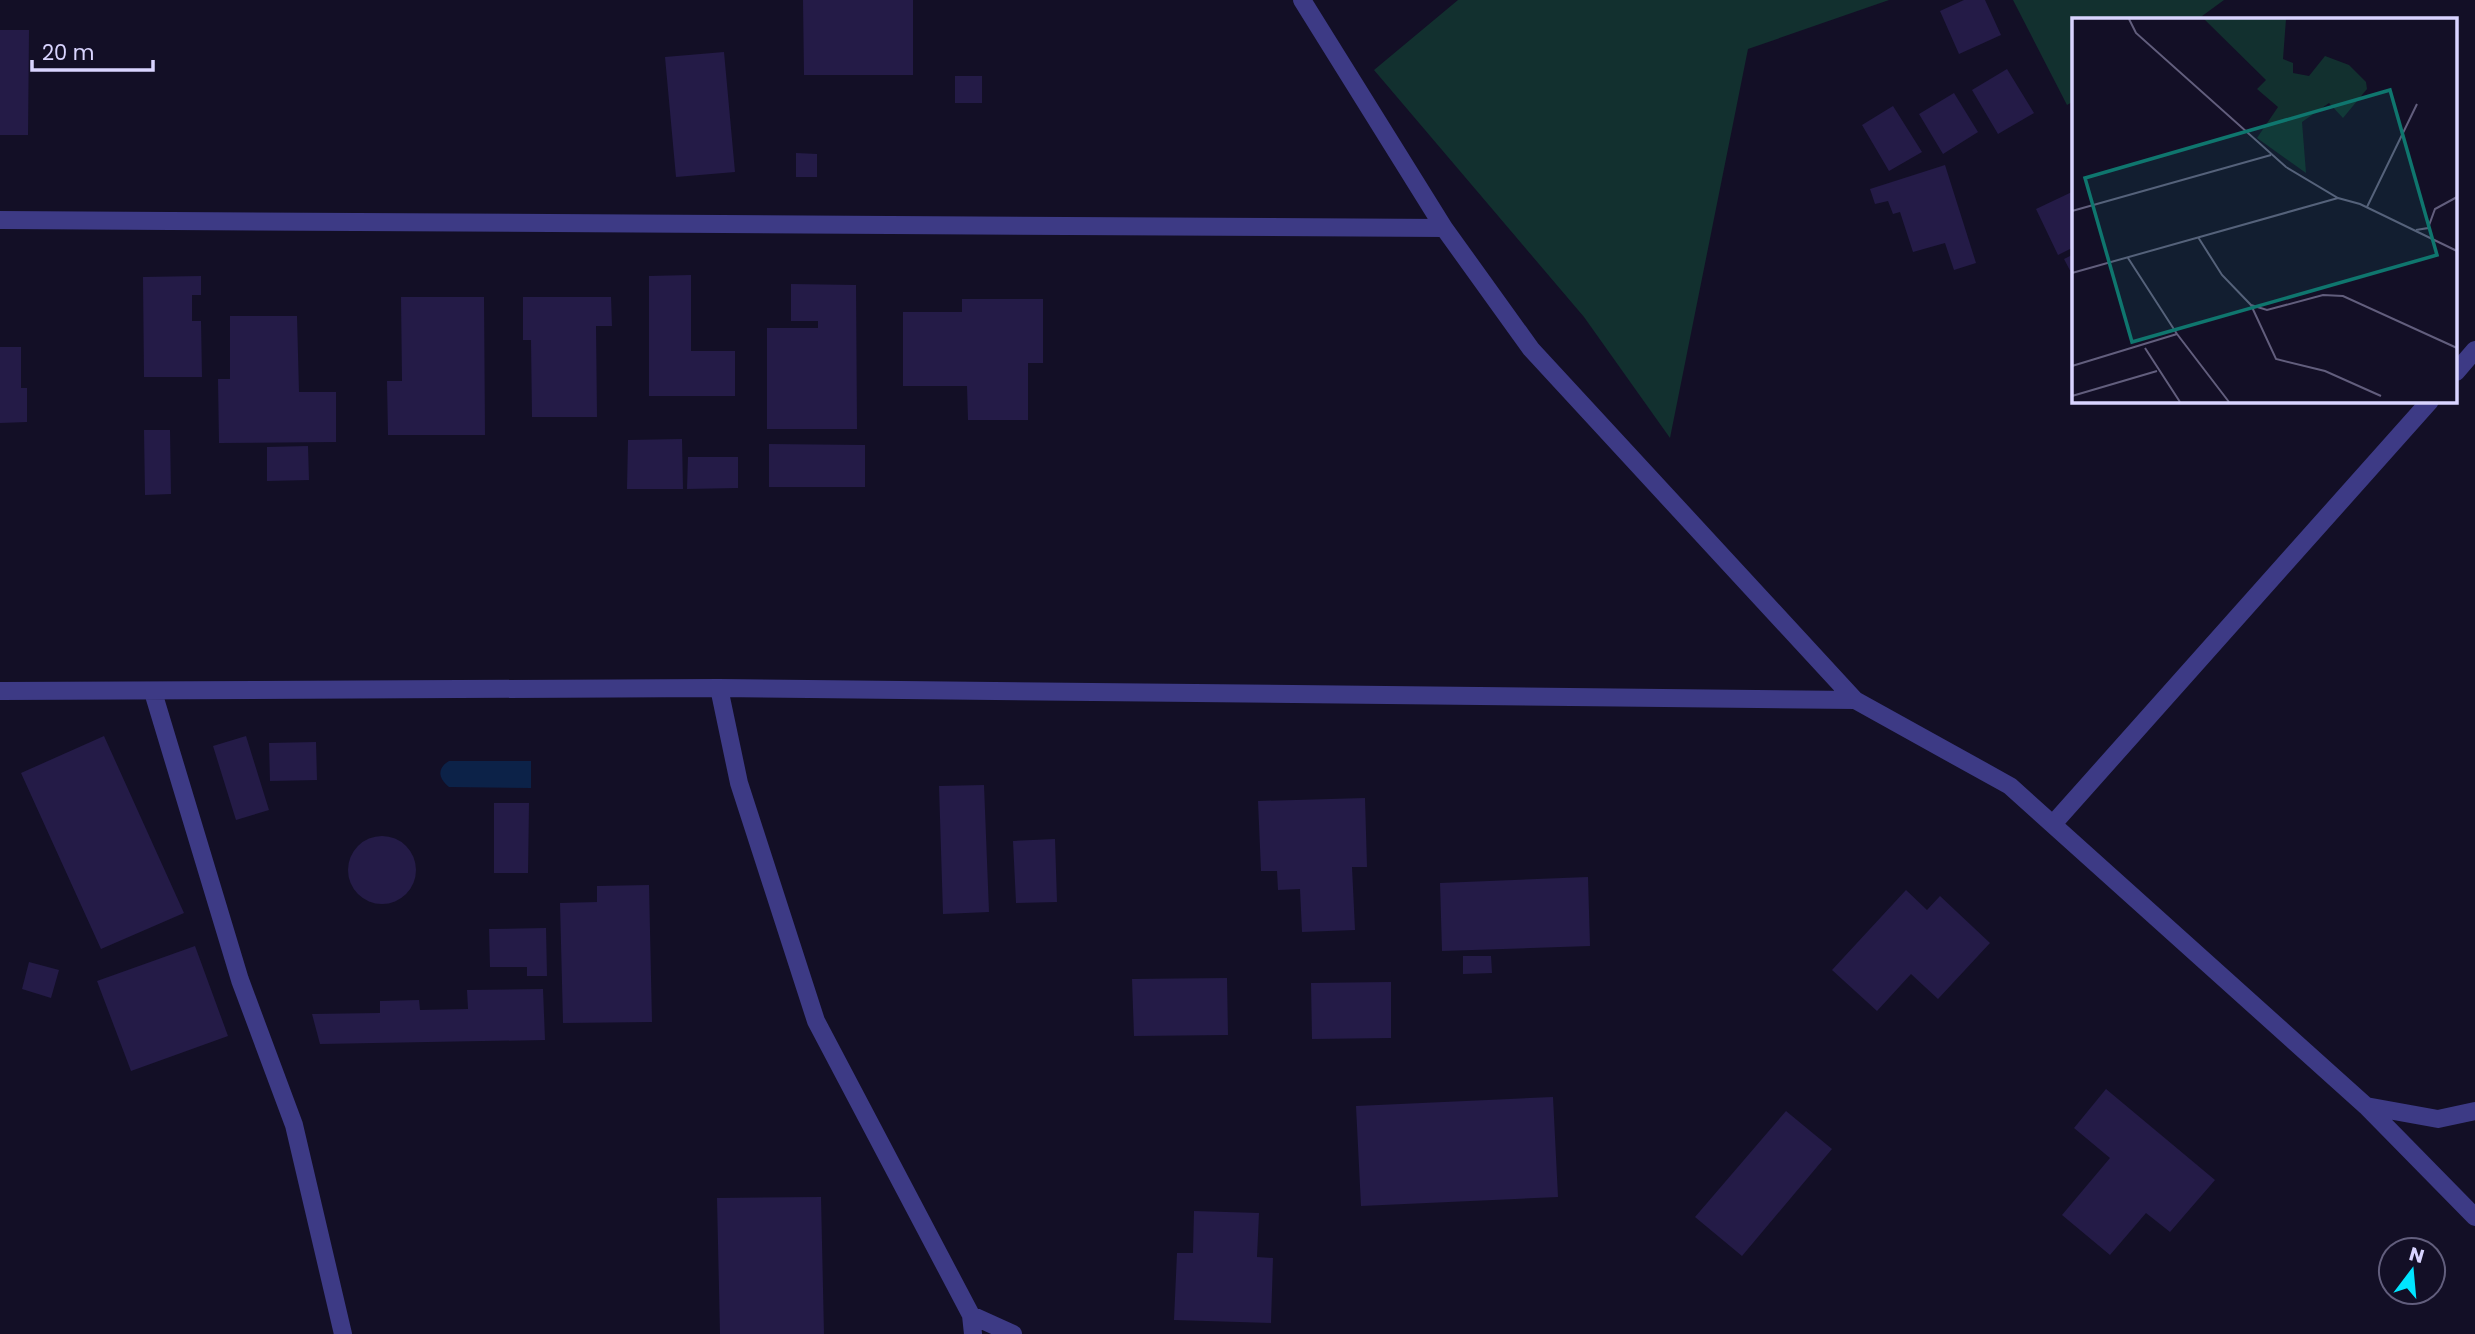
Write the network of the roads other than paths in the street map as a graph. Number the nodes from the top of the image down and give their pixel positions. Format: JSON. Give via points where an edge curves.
{"nodes":[{"id":1,"x":1302,"y":0,"type":"edge"},
{"id":2,"x":0,"y":220,"type":"edge"},
{"id":3,"x":1444,"y":228,"type":"junction"},
{"id":4,"x":2475,"y":350,"type":"edge"},
{"id":5,"x":2458,"y":370,"type":"edge"},
{"id":6,"x":2429,"y":402,"type":"edge"},
{"id":7,"x":719,"y":688,"type":"junction"},
{"id":8,"x":0,"y":691,"type":"edge"},
{"id":9,"x":153,"y":692,"type":"junction"},
{"id":10,"x":1855,"y":699,"type":"junction"},
{"id":11,"x":2053,"y":824,"type":"junction"},
{"id":12,"x":2366,"y":1106,"type":"junction"},
{"id":13,"x":2475,"y":1111,"type":"edge"},
{"id":14,"x":2475,"y":1217,"type":"edge"},
{"id":15,"x":971,"y":1315,"type":"junction"},
{"id":16,"x":343,"y":1334,"type":"edge"},
{"id":17,"x":973,"y":1334,"type":"edge"},
{"id":18,"x":1013,"y":1334,"type":"edge"}],
"edges":[{"from":1,"to":3,"type":"street"},
{"from":2,"to":3,"type":"street"},
{"from":3,"to":10,"type":"street","via":[[1531,349]]},
{"from":4,"to":5,"type":"street"},
{"from":6,"to":11,"type":"street"},
{"from":7,"to":9,"type":"street"},
{"from":7,"to":10,"type":"street"},
{"from":7,"to":15,"type":"street","via":[[739,783],[816,1021]]},
{"from":8,"to":9,"type":"street"},
{"from":9,"to":16,"type":"street","via":[[240,980],[295,1125]]},
{"from":10,"to":11,"type":"street","via":[[2010,786]]},
{"from":11,"to":12,"type":"street"},
{"from":12,"to":13,"type":"street","via":[[2438,1119]]},
{"from":12,"to":14,"type":"street"},
{"from":15,"to":17,"type":"street"},
{"from":15,"to":18,"type":"street"}]}
